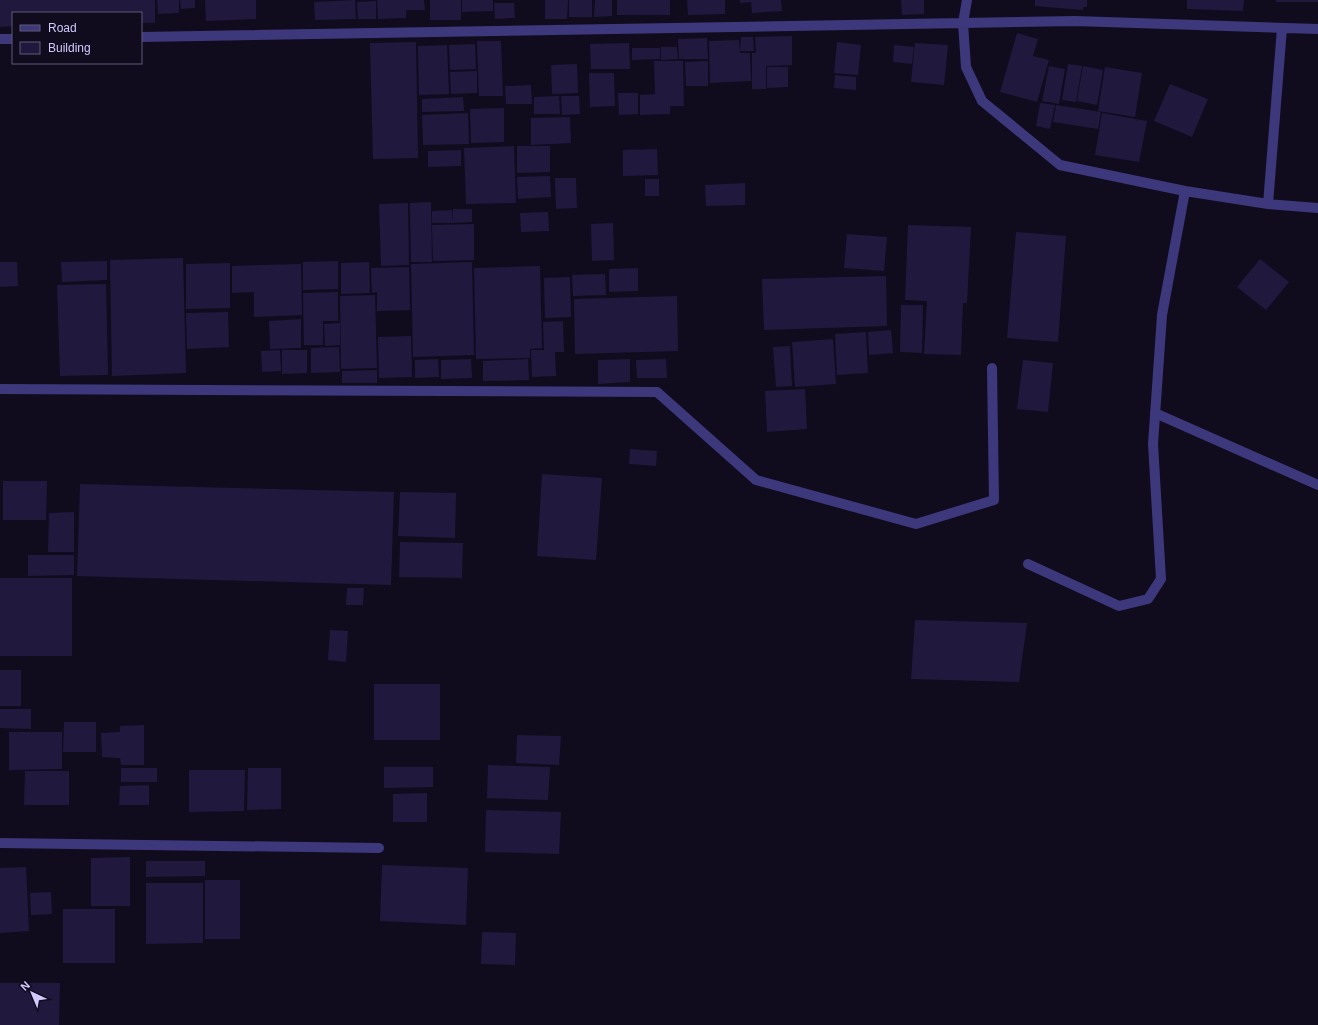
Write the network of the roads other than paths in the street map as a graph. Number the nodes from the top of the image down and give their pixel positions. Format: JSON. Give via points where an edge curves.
{"nodes":[{"id":1,"x":967,"y":0,"type":"edge"},
{"id":2,"x":963,"y":23,"type":"junction"},
{"id":3,"x":1282,"y":28,"type":"junction"},
{"id":4,"x":1318,"y":29,"type":"edge"},
{"id":5,"x":142,"y":37,"type":"edge"},
{"id":6,"x":0,"y":39,"type":"edge"},
{"id":7,"x":12,"y":39,"type":"edge"},
{"id":8,"x":1185,"y":191,"type":"junction"},
{"id":9,"x":1268,"y":204,"type":"junction"},
{"id":10,"x":1318,"y":208,"type":"edge"},
{"id":11,"x":992,"y":368,"type":"dead end"},
{"id":12,"x":0,"y":389,"type":"edge"},
{"id":13,"x":1155,"y":413,"type":"junction"},
{"id":14,"x":1318,"y":485,"type":"edge"},
{"id":15,"x":1028,"y":564,"type":"dead end"},
{"id":16,"x":0,"y":843,"type":"edge"},
{"id":17,"x":379,"y":848,"type":"dead end"}],
"edges":[{"from":1,"to":2,"type":"street"},
{"from":2,"to":3,"type":"street","via":[[1075,21]]},
{"from":2,"to":5,"type":"street"},
{"from":2,"to":8,"type":"street","via":[[966,67],[982,101],[1060,165]]},
{"from":3,"to":4,"type":"street"},
{"from":3,"to":9,"type":"street"},
{"from":6,"to":7,"type":"street"},
{"from":8,"to":9,"type":"street"},
{"from":8,"to":13,"type":"street","via":[[1162,315]]},
{"from":9,"to":10,"type":"street"},
{"from":11,"to":12,"type":"street","via":[[994,500],[916,524],[756,480],[656,392]]},
{"from":13,"to":14,"type":"street"},
{"from":13,"to":15,"type":"street","via":[[1152,444],[1161,579],[1148,599],[1119,606]]},
{"from":16,"to":17,"type":"street"}]}
